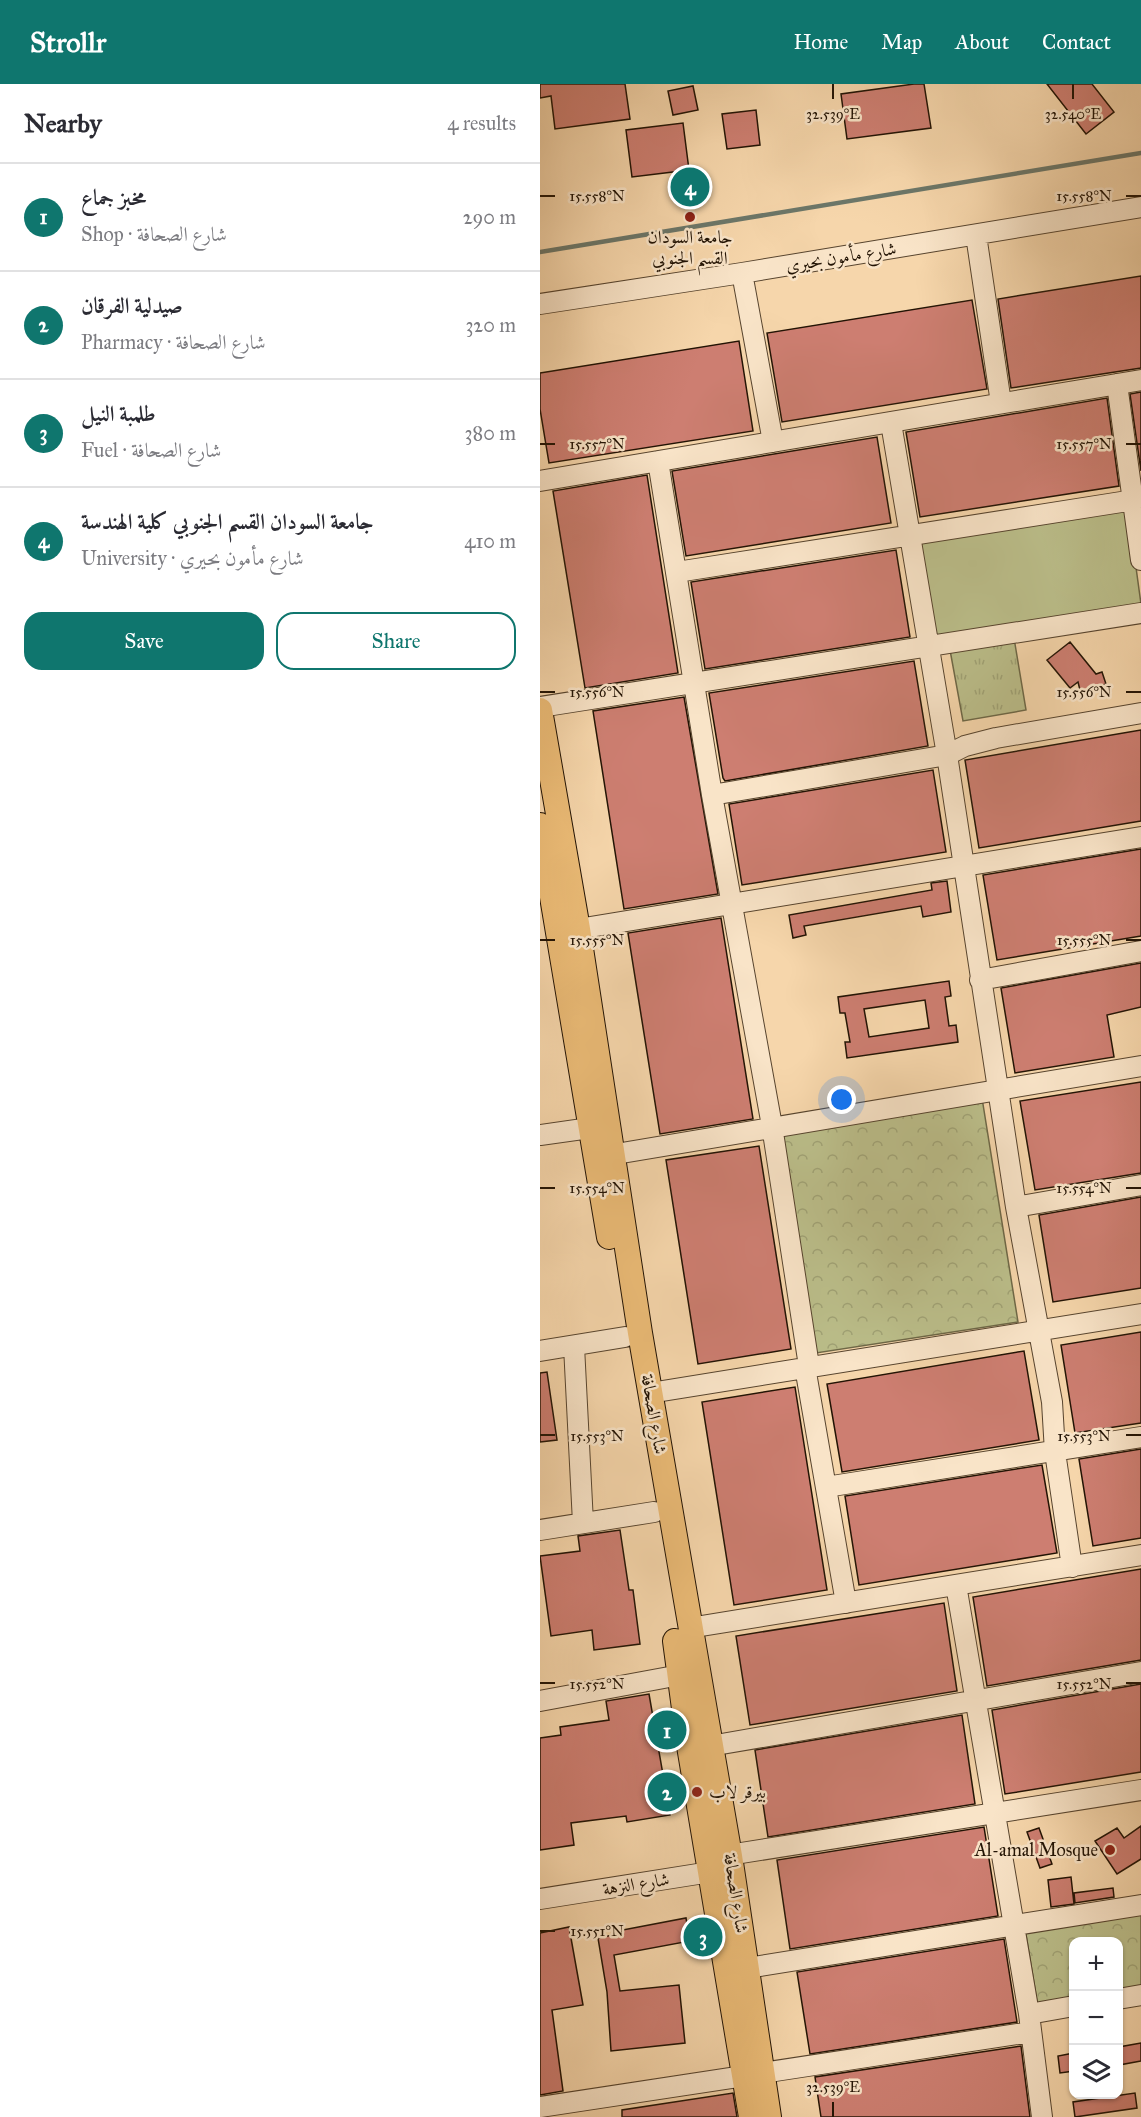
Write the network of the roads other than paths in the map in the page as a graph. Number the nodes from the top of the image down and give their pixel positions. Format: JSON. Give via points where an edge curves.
{"nodes":[{"id":1,"x":1141,"y":207,"type":"edge"},
{"id":2,"x":976,"y":235,"type":"junction"},
{"id":3,"x":742,"y":273,"type":"junction"},
{"id":4,"x":540,"y":304,"type":"edge"},
{"id":5,"x":1141,"y":380,"type":"edge"},
{"id":6,"x":1117,"y":384,"type":"junction"},
{"id":7,"x":1001,"y":403,"type":"junction"},
{"id":8,"x":891,"y":423,"type":"junction"},
{"id":9,"x":773,"y":442,"type":"junction"},
{"id":10,"x":658,"y":461,"type":"junction"},
{"id":11,"x":540,"y":481,"type":"edge"},
{"id":12,"x":1134,"y":500,"type":"junction"},
{"id":13,"x":908,"y":535,"type":"junction"},
{"id":14,"x":1141,"y":560,"type":"edge"},
{"id":15,"x":677,"y":572,"type":"junction"},
{"id":16,"x":1141,"y":613,"type":"edge"},
{"id":17,"x":930,"y":645,"type":"junction"},
{"id":18,"x":694,"y":684,"type":"junction"},
{"id":19,"x":540,"y":709,"type":"edge"},
{"id":20,"x":1141,"y":713,"type":"edge"},
{"id":21,"x":947,"y":755,"type":"junction"},
{"id":22,"x":712,"y":795,"type":"junction"},
{"id":23,"x":540,"y":825,"type":"edge"},
{"id":24,"x":1141,"y":837,"type":"edge"},
{"id":25,"x":964,"y":867,"type":"junction"},
{"id":26,"x":732,"y":903,"type":"junction"},
{"id":27,"x":558,"y":929,"type":"edge"},
{"id":28,"x":1141,"y":951,"type":"edge"},
{"id":29,"x":980,"y":980,"type":"junction"},
{"id":30,"x":1141,"y":1066,"type":"edge"},
{"id":31,"x":998,"y":1091,"type":"junction"},
{"id":32,"x":772,"y":1126,"type":"junction"},
{"id":33,"x":599,"y":1127,"type":"junction"},
{"id":34,"x":540,"y":1135,"type":"edge"},
{"id":35,"x":604,"y":1156,"type":"junction"},
{"id":36,"x":1141,"y":1185,"type":"edge"},
{"id":37,"x":1016,"y":1208,"type":"junction"},
{"id":38,"x":1141,"y":1314,"type":"edge"},
{"id":39,"x":1038,"y":1331,"type":"junction"},
{"id":40,"x":625,"y":1337,"type":"junction"},
{"id":41,"x":574,"y":1346,"type":"junction"},
{"id":42,"x":540,"y":1351,"type":"edge"},
{"id":43,"x":807,"y":1366,"type":"junction"},
{"id":44,"x":650,"y":1393,"type":"junction"},
{"id":45,"x":1141,"y":1437,"type":"edge"},
{"id":46,"x":1054,"y":1452,"type":"junction"},
{"id":47,"x":826,"y":1487,"type":"junction"},
{"id":48,"x":654,"y":1512,"type":"junction"},
{"id":49,"x":583,"y":1523,"type":"junction"},
{"id":50,"x":540,"y":1530,"type":"edge"},
{"id":51,"x":1141,"y":1555,"type":"edge"},
{"id":52,"x":1072,"y":1567,"type":"junction"},
{"id":53,"x":956,"y":1585,"type":"junction"},
{"id":54,"x":846,"y":1603,"type":"junction"},
{"id":55,"x":689,"y":1628,"type":"junction"},
{"id":56,"x":1141,"y":1672,"type":"edge"},
{"id":57,"x":680,"y":1675,"type":"junction"},
{"id":58,"x":976,"y":1700,"type":"junction"},
{"id":59,"x":540,"y":1701,"type":"edge"},
{"id":60,"x":710,"y":1746,"type":"junction"},
{"id":61,"x":1141,"y":1790,"type":"edge"},
{"id":62,"x":995,"y":1814,"type":"junction"},
{"id":63,"x":720,"y":1863,"type":"junction"},
{"id":64,"x":540,"y":1899,"type":"edge"},
{"id":65,"x":1141,"y":1905,"type":"edge"},
{"id":66,"x":1013,"y":1926,"type":"junction"},
{"id":67,"x":747,"y":1968,"type":"junction"},
{"id":68,"x":1141,"y":1995,"type":"edge"},
{"id":69,"x":1123,"y":1998,"type":"edge"},
{"id":70,"x":1069,"y":2008,"type":"edge"},
{"id":71,"x":1030,"y":2023,"type":"junction"},
{"id":72,"x":753,"y":2075,"type":"junction"},
{"id":73,"x":540,"y":2107,"type":"edge"},
{"id":74,"x":751,"y":2117,"type":"edge"},
{"id":75,"x":769,"y":2117,"type":"edge"},
{"id":76,"x":1042,"y":2117,"type":"edge"}],
"edges":[{"from":1,"to":2,"type":"street","name":"شارع مأمون بحيري"},
{"from":2,"to":3,"type":"street","name":"شارع مأمون بحيري"},
{"from":2,"to":7,"type":"street"},
{"from":3,"to":4,"type":"street","name":"شارع مأمون بحيري"},
{"from":3,"to":9,"type":"street"},
{"from":5,"to":6,"type":"street"},
{"from":6,"to":7,"type":"street"},
{"from":6,"to":12,"type":"street"},
{"from":7,"to":8,"type":"street"},
{"from":8,"to":9,"type":"street"},
{"from":8,"to":13,"type":"street"},
{"from":9,"to":10,"type":"street"},
{"from":10,"to":11,"type":"street"},
{"from":10,"to":15,"type":"street"},
{"from":12,"to":13,"type":"street"},
{"from":12,"to":14,"type":"street"},
{"from":13,"to":15,"type":"street"},
{"from":13,"to":17,"type":"street"},
{"from":15,"to":18,"type":"street"},
{"from":16,"to":17,"type":"street"},
{"from":17,"to":18,"type":"street"},
{"from":17,"to":21,"type":"street"},
{"from":18,"to":19,"type":"street"},
{"from":18,"to":22,"type":"street"},
{"from":19,"to":27,"type":"main road","name":"شارع الصحافة"},
{"from":20,"to":21,"type":"street","via":[[996,738]]},
{"from":21,"to":22,"type":"street"},
{"from":21,"to":25,"type":"street"},
{"from":22,"to":26,"type":"street"},
{"from":23,"to":27,"type":"main road","name":"شارع الصحافة"},
{"from":24,"to":25,"type":"street"},
{"from":25,"to":26,"type":"street"},
{"from":25,"to":29,"type":"street"},
{"from":26,"to":27,"type":"street"},
{"from":26,"to":32,"type":"street"},
{"from":27,"to":33,"type":"main road","name":"شارع الصحافة"},
{"from":28,"to":29,"type":"street"},
{"from":29,"to":31,"type":"street"},
{"from":30,"to":31,"type":"street"},
{"from":31,"to":32,"type":"street"},
{"from":31,"to":37,"type":"street"},
{"from":32,"to":35,"type":"street"},
{"from":32,"to":43,"type":"street"},
{"from":33,"to":34,"type":"street"},
{"from":33,"to":35,"type":"main road","name":"شارع الصحافة"},
{"from":35,"to":40,"type":"main road","name":"شارع الصحافة"},
{"from":35,"to":44,"type":"main road","name":"شارع الصحافة"},
{"from":36,"to":37,"type":"street"},
{"from":37,"to":39,"type":"street"},
{"from":38,"to":39,"type":"street"},
{"from":39,"to":43,"type":"street"},
{"from":39,"to":46,"type":"street","via":[[1052,1402]]},
{"from":40,"to":41,"type":"street"},
{"from":40,"to":48,"type":"main road","name":"شارع الصحافة"},
{"from":41,"to":42,"type":"street"},
{"from":41,"to":49,"type":"street"},
{"from":43,"to":44,"type":"street"},
{"from":43,"to":47,"type":"street"},
{"from":44,"to":55,"type":"main road","name":"شارع الصحافة"},
{"from":45,"to":46,"type":"street"},
{"from":46,"to":47,"type":"street"},
{"from":46,"to":52,"type":"street"},
{"from":47,"to":54,"type":"street"},
{"from":48,"to":49,"type":"street"},
{"from":48,"to":57,"type":"main road","name":"شارع الصحافة"},
{"from":49,"to":50,"type":"street"},
{"from":51,"to":52,"type":"street"},
{"from":52,"to":53,"type":"street"},
{"from":53,"to":54,"type":"street"},
{"from":53,"to":58,"type":"street"},
{"from":54,"to":55,"type":"street"},
{"from":55,"to":60,"type":"main road","name":"شارع الصحافة"},
{"from":56,"to":58,"type":"street"},
{"from":57,"to":59,"type":"street"},
{"from":57,"to":63,"type":"main road","name":"شارع الصحافة"},
{"from":58,"to":60,"type":"street"},
{"from":58,"to":62,"type":"street"},
{"from":60,"to":63,"type":"main road","name":"شارع الصحافة"},
{"from":61,"to":62,"type":"street","name":"شارع النزهة"},
{"from":62,"to":63,"type":"street","name":"شارع النزهة"},
{"from":62,"to":66,"type":"street"},
{"from":63,"to":64,"type":"street","name":"شارع النزهة"},
{"from":63,"to":67,"type":"main road","name":"شارع الصحافة"},
{"from":63,"to":72,"type":"main road","name":"شارع الصحافة"},
{"from":65,"to":66,"type":"street"},
{"from":66,"to":67,"type":"street"},
{"from":66,"to":71,"type":"street"},
{"from":67,"to":72,"type":"main road","name":"شارع الصحافة"},
{"from":68,"to":69,"type":"street"},
{"from":70,"to":71,"type":"street"},
{"from":71,"to":72,"type":"street"},
{"from":71,"to":76,"type":"street"},
{"from":72,"to":73,"type":"street"},
{"from":72,"to":74,"type":"main road","name":"شارع الصحافة"},
{"from":72,"to":75,"type":"main road","name":"شارع الصحافة"}]}
